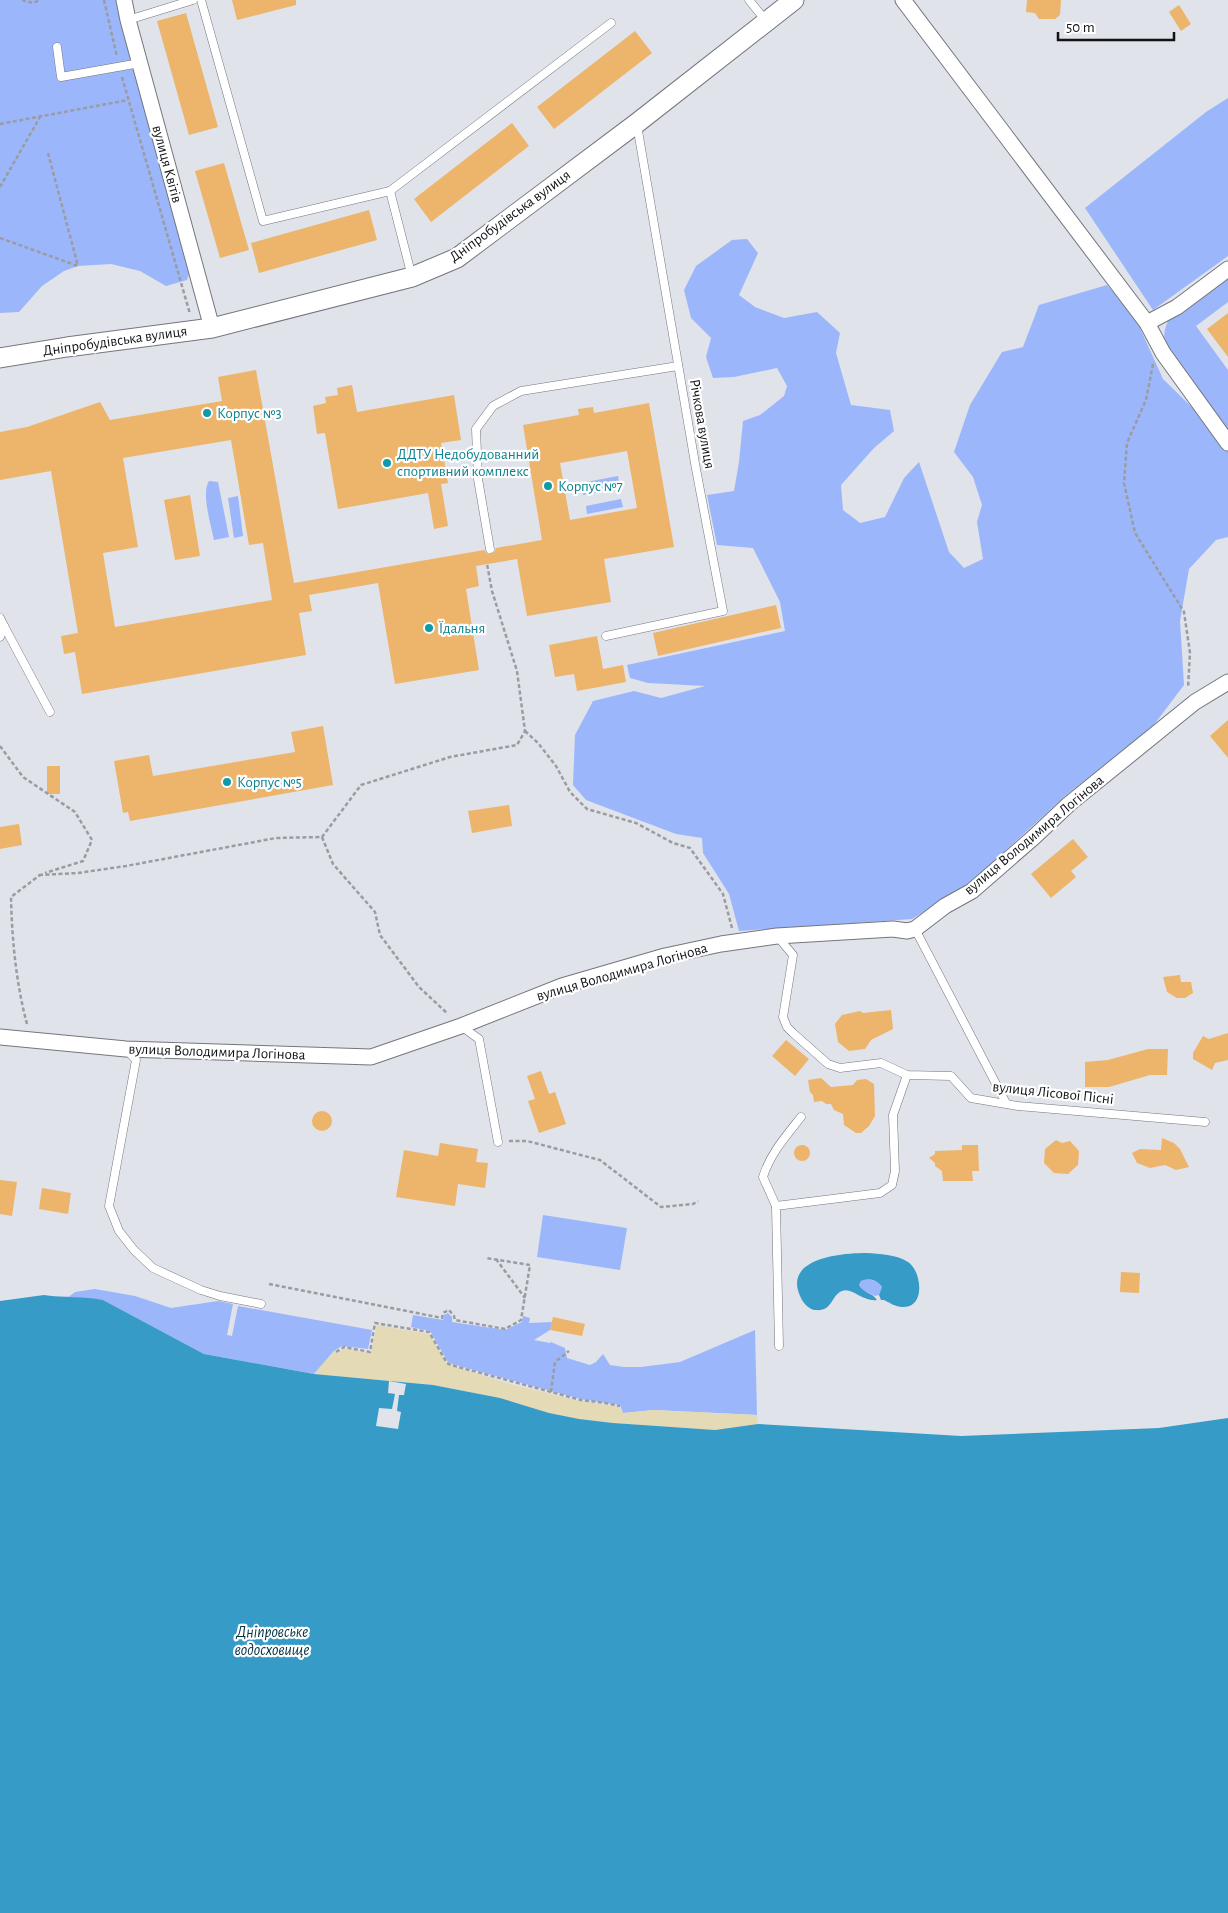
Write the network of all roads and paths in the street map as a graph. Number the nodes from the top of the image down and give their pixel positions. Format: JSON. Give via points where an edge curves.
{"nodes":[{"id":1,"x":22,"y":0,"type":"edge"},
{"id":2,"x":40,"y":0,"type":"edge"},
{"id":3,"x":104,"y":0,"type":"edge"},
{"id":4,"x":124,"y":0,"type":"edge"},
{"id":5,"x":193,"y":0,"type":"edge"},
{"id":6,"x":201,"y":0,"type":"edge"},
{"id":7,"x":749,"y":0,"type":"edge"},
{"id":8,"x":794,"y":0,"type":"edge"},
{"id":9,"x":903,"y":0,"type":"edge"},
{"id":10,"x":128,"y":20,"type":"junction"},
{"id":11,"x":766,"y":21,"type":"junction"},
{"id":12,"x":611,"y":24,"type":"dead end"},
{"id":13,"x":57,"y":48,"type":"dead end"},
{"id":14,"x":140,"y":63,"type":"junction"},
{"id":15,"x":119,"y":66,"type":"junction"},
{"id":16,"x":128,"y":100,"type":"junction"},
{"id":17,"x":40,"y":117,"type":"junction"},
{"id":18,"x":637,"y":123,"type":"junction"},
{"id":19,"x":0,"y":124,"type":"edge"},
{"id":20,"x":48,"y":154,"type":"dead end"},
{"id":21,"x":0,"y":187,"type":"edge"},
{"id":22,"x":390,"y":191,"type":"junction"},
{"id":23,"x":0,"y":238,"type":"edge"},
{"id":24,"x":1228,"y":269,"type":"edge"},
{"id":25,"x":412,"y":277,"type":"junction"},
{"id":26,"x":1147,"y":323,"type":"junction"},
{"id":27,"x":203,"y":329,"type":"junction"},
{"id":28,"x":1155,"y":356,"type":"dead end"},
{"id":29,"x":0,"y":358,"type":"edge"},
{"id":30,"x":678,"y":366,"type":"junction"},
{"id":31,"x":1228,"y":443,"type":"edge"},
{"id":32,"x":490,"y":549,"type":"dead end"},
{"id":33,"x":487,"y":564,"type":"dead end"},
{"id":34,"x":0,"y":618,"type":"edge"},
{"id":35,"x":4,"y":626,"type":"junction"},
{"id":36,"x":606,"y":636,"type":"dead end"},
{"id":37,"x":0,"y":637,"type":"edge"},
{"id":38,"x":1228,"y":682,"type":"edge"},
{"id":39,"x":1184,"y":694,"type":"dead end"},
{"id":40,"x":50,"y":712,"type":"dead end"},
{"id":41,"x":524,"y":731,"type":"junction"},
{"id":42,"x":0,"y":746,"type":"edge"},
{"id":43,"x":322,"y":837,"type":"junction"},
{"id":44,"x":39,"y":875,"type":"junction"},
{"id":45,"x":915,"y":929,"type":"junction"},
{"id":46,"x":777,"y":936,"type":"junction"},
{"id":47,"x":736,"y":942,"type":"junction"},
{"id":48,"x":461,"y":1026,"type":"junction"},
{"id":49,"x":0,"y":1037,"type":"edge"},
{"id":50,"x":32,"y":1040,"type":"junction"},
{"id":51,"x":126,"y":1049,"type":"junction"},
{"id":52,"x":907,"y":1075,"type":"junction"},
{"id":53,"x":1006,"y":1103,"type":"junction"},
{"id":54,"x":801,"y":1117,"type":"dead end"},
{"id":55,"x":1205,"y":1122,"type":"dead end"},
{"id":56,"x":498,"y":1142,"type":"joint"},
{"id":57,"x":698,"y":1201,"type":"dead end"},
{"id":58,"x":776,"y":1206,"type":"junction"},
{"id":59,"x":486,"y":1258,"type":"dead end"},
{"id":60,"x":496,"y":1259,"type":"junction"},
{"id":61,"x":269,"y":1284,"type":"dead end"},
{"id":62,"x":525,"y":1298,"type":"junction"},
{"id":63,"x":261,"y":1304,"type":"dead end"},
{"id":64,"x":779,"y":1346,"type":"dead end"},
{"id":65,"x":569,"y":1351,"type":"dead end"},
{"id":66,"x":336,"y":1352,"type":"dead end"},
{"id":67,"x":551,"y":1393,"type":"junction"},
{"id":68,"x":620,"y":1406,"type":"dead end"}],
"edges":[{"from":1,"to":2,"type":"path","via":[[33,3]]},
{"from":3,"to":15,"type":"path"},
{"from":4,"to":10,"type":"street","name":"вулиця Квітів"},
{"from":5,"to":10,"type":"lane"},
{"from":6,"to":22,"type":"lane","via":[[263,221]]},
{"from":7,"to":11,"type":"lane"},
{"from":8,"to":11,"type":"street","name":"Дніпробудівська вулиця"},
{"from":9,"to":26,"type":"street"},
{"from":10,"to":14,"type":"street","name":"вулиця Квітів"},
{"from":11,"to":18,"type":"street","name":"Дніпробудівська вулиця"},
{"from":12,"to":22,"type":"lane"},
{"from":13,"to":15,"type":"lane","via":[[61,77]]},
{"from":14,"to":15,"type":"lane"},
{"from":14,"to":27,"type":"street","name":"вулиця Квітів"},
{"from":15,"to":16,"type":"path"},
{"from":16,"to":17,"type":"path"},
{"from":16,"to":27,"type":"path"},
{"from":17,"to":19,"type":"path"},
{"from":17,"to":21,"type":"path"},
{"from":18,"to":25,"type":"street","name":"Дніпробудівська вулиця","via":[[457,258]]},
{"from":18,"to":30,"type":"lane","name":"Річкова вулиця"},
{"from":20,"to":23,"type":"path","via":[[78,266]]},
{"from":22,"to":25,"type":"lane"},
{"from":24,"to":26,"type":"street","via":[[1177,307]]},
{"from":25,"to":27,"type":"street","name":"Дніпробудівська вулиця"},
{"from":26,"to":31,"type":"street","via":[[1163,353]]},
{"from":27,"to":29,"type":"street","name":"Дніпробудівська вулиця"},
{"from":28,"to":39,"type":"path","via":[[1146,400],[1127,443],[1124,483],[1135,533],[1184,612],[1190,653],[1188,687]]},
{"from":30,"to":32,"type":"lane","via":[[521,391],[493,406],[476,429],[478,479]]},
{"from":30,"to":36,"type":"lane","name":"Річкова вулиця","via":[[723,611]]},
{"from":33,"to":41,"type":"path","via":[[517,671]]},
{"from":34,"to":35,"type":"lane"},
{"from":35,"to":37,"type":"lane"},
{"from":35,"to":40,"type":"lane"},
{"from":38,"to":45,"type":"street","name":"вулиця Володимира Логінова","via":[[1195,702],[1069,804],[972,891]]},
{"from":41,"to":43,"type":"path","via":[[517,745],[450,757],[361,785]]},
{"from":41,"to":47,"type":"path","via":[[547,754],[570,792],[587,809],[636,823],[673,843],[690,848],[723,894]]},
{"from":42,"to":44,"type":"path","via":[[23,777],[75,812],[92,840],[83,861]]},
{"from":43,"to":44,"type":"path","via":[[276,838],[126,866]]},
{"from":43,"to":48,"type":"path","via":[[332,864],[375,912],[380,935],[419,987]]},
{"from":44,"to":50,"type":"path","via":[[11,897],[21,1000]]},
{"from":45,"to":46,"type":"street","name":"вулиця Володимира Логінова"},
{"from":45,"to":53,"type":"lane"},
{"from":46,"to":47,"type":"street","name":"вулиця Володимира Логінова"},
{"from":46,"to":52,"type":"lane","name":"вулиця Лісової Пісні","via":[[793,955],[784,1017],[793,1033],[828,1064],[840,1068],[881,1063]]},
{"from":47,"to":48,"type":"street","name":"вулиця Володимира Логінова","via":[[665,956],[562,986]]},
{"from":48,"to":51,"type":"street","name":"вулиця Володимира Логінова","via":[[371,1057]]},
{"from":48,"to":56,"type":"lane","via":[[479,1039]]},
{"from":49,"to":50,"type":"street","name":"вулиця Володимира Логінова"},
{"from":50,"to":51,"type":"street","name":"вулиця Володимира Логінова"},
{"from":51,"to":63,"type":"lane","via":[[136,1060],[109,1206],[119,1230],[153,1268],[201,1290]]},
{"from":52,"to":53,"type":"lane","name":"вулиця Лісової Пісні","via":[[951,1076],[971,1098]]},
{"from":52,"to":58,"type":"lane","via":[[893,1115],[895,1171],[892,1185],[880,1192]]},
{"from":53,"to":55,"type":"lane","name":"вулиця Лісової Пісні"},
{"from":54,"to":58,"type":"lane","via":[[776,1149],[763,1177]]},
{"from":56,"to":57,"type":"path","via":[[527,1140],[600,1160],[660,1206]]},
{"from":58,"to":64,"type":"lane"},
{"from":59,"to":60,"type":"path"},
{"from":60,"to":62,"type":"path"},
{"from":60,"to":62,"type":"path","via":[[530,1265]]},
{"from":61,"to":62,"type":"path","via":[[442,1318],[443,1313],[449,1310],[455,1320],[505,1329],[522,1320]]},
{"from":65,"to":67,"type":"path","via":[[555,1362]]},
{"from":66,"to":67,"type":"path","via":[[344,1347],[370,1352],[375,1323],[429,1332],[447,1363]]},
{"from":67,"to":68,"type":"path"}]}
